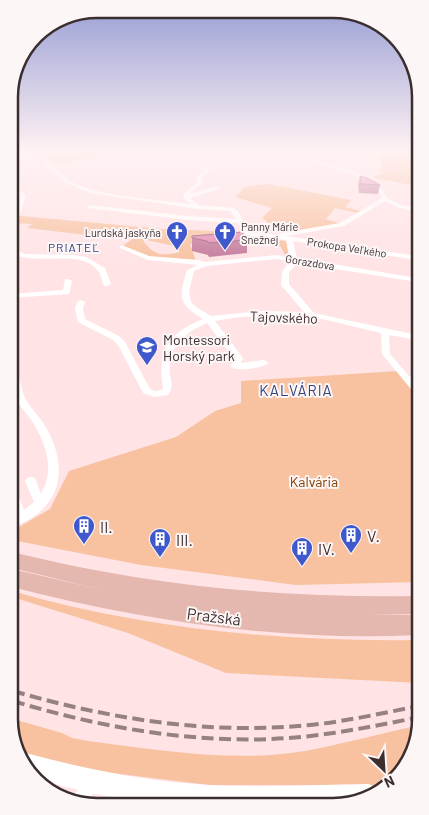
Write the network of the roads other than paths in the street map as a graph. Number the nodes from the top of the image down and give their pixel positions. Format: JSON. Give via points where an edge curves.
{"nodes":[{"id":1,"x":85,"y":189,"type":"edge"},
{"id":2,"x":193,"y":189,"type":"edge"},
{"id":3,"x":213,"y":189,"type":"edge"},
{"id":4,"x":379,"y":189,"type":"edge"},
{"id":5,"x":17,"y":190,"type":"edge"},
{"id":6,"x":186,"y":197,"type":"junction"},
{"id":7,"x":385,"y":199,"type":"junction"},
{"id":8,"x":90,"y":206,"type":"dead end"},
{"id":9,"x":198,"y":207,"type":"junction"},
{"id":10,"x":412,"y":209,"type":"edge"},
{"id":11,"x":17,"y":215,"type":"dead end"},
{"id":12,"x":241,"y":221,"type":"junction"},
{"id":13,"x":280,"y":236,"type":"junction"},
{"id":14,"x":289,"y":238,"type":"junction"},
{"id":15,"x":122,"y":247,"type":"dead end"},
{"id":16,"x":17,"y":253,"type":"edge"},
{"id":17,"x":412,"y":257,"type":"edge"},
{"id":18,"x":292,"y":258,"type":"junction"},
{"id":19,"x":202,"y":265,"type":"junction"},
{"id":20,"x":412,"y":279,"type":"edge"},
{"id":21,"x":68,"y":281,"type":"dead end"},
{"id":22,"x":106,"y":284,"type":"dead end"},
{"id":23,"x":17,"y":296,"type":"edge"},
{"id":24,"x":81,"y":302,"type":"dead end"},
{"id":25,"x":311,"y":314,"type":"junction"},
{"id":26,"x":209,"y":320,"type":"junction"},
{"id":27,"x":386,"y":332,"type":"junction"},
{"id":28,"x":412,"y":336,"type":"edge"},
{"id":29,"x":264,"y":363,"type":"dead end"},
{"id":30,"x":17,"y":382,"type":"edge"},
{"id":31,"x":412,"y":384,"type":"edge"},
{"id":32,"x":32,"y":481,"type":"dead end"},
{"id":33,"x":39,"y":505,"type":"junction"},
{"id":34,"x":17,"y":519,"type":"edge"},
{"id":35,"x":17,"y":561,"type":"edge"},
{"id":36,"x":17,"y":579,"type":"edge"},
{"id":37,"x":411,"y":605,"type":"edge"},
{"id":38,"x":411,"y":625,"type":"edge"},
{"id":39,"x":36,"y":770,"type":"edge"},
{"id":40,"x":85,"y":793,"type":"edge"},
{"id":41,"x":346,"y":796,"type":"edge"},
{"id":42,"x":210,"y":798,"type":"edge"},
{"id":43,"x":210,"y":798,"type":"edge"}],
"edges":[{"from":1,"to":9,"type":"street"},
{"from":2,"to":6,"type":"street"},
{"from":3,"to":6,"type":"street"},
{"from":4,"to":7,"type":"street"},
{"from":5,"to":11,"type":"street","via":[[23,196]]},
{"from":6,"to":9,"type":"street"},
{"from":7,"to":10,"type":"street"},
{"from":7,"to":13,"type":"street","via":[[342,225]]},
{"from":8,"to":12,"type":"street"},
{"from":9,"to":12,"type":"street","via":[[232,209]]},
{"from":12,"to":13,"type":"street","name":"Prokopa Veľkého","via":[[247,234]]},
{"from":13,"to":14,"type":"street","name":"Prokopa Veľkého"},
{"from":14,"to":17,"type":"street","name":"Prokopa Veľkého"},
{"from":14,"to":18,"type":"street"},
{"from":15,"to":19,"type":"street","name":"Gorazdova","via":[[148,258]]},
{"from":16,"to":22,"type":"street","via":[[81,258],[102,270]]},
{"from":18,"to":19,"type":"street","name":"Gorazdova"},
{"from":18,"to":20,"type":"street","name":"Gorazdova"},
{"from":18,"to":25,"type":"street","via":[[294,263],[283,275],[285,285]]},
{"from":19,"to":26,"type":"street","via":[[190,272],[186,296],[189,305]]},
{"from":21,"to":23,"type":"street","via":[[66,292]]},
{"from":24,"to":26,"type":"street","name":"Tajovského","via":[[78,309],[81,320],[116,338],[127,352],[146,391],[154,394],[165,393],[168,388],[165,360],[169,348],[184,333]]},
{"from":25,"to":26,"type":"street","name":"Tajovského","via":[[253,314]]},
{"from":25,"to":27,"type":"street","name":"Tajovského"},
{"from":26,"to":29,"type":"street","via":[[238,358],[236,367]]},
{"from":27,"to":28,"type":"street","name":"Tajovského"},
{"from":27,"to":31,"type":"street","via":[[386,354]]},
{"from":30,"to":33,"type":"street","via":[[21,398],[35,418],[55,462],[54,479]]},
{"from":32,"to":33,"type":"street"},
{"from":33,"to":34,"type":"street"},
{"from":35,"to":37,"type":"main road","name":"Pražská","via":[[123,584],[215,598],[314,605]]},
{"from":36,"to":38,"type":"main road","name":"Pražská","via":[[73,594],[213,616],[314,624]]},
{"from":39,"to":40,"type":"street"},
{"from":40,"to":42,"type":"street","via":[[108,786]]},
{"from":41,"to":43,"type":"street"}]}
